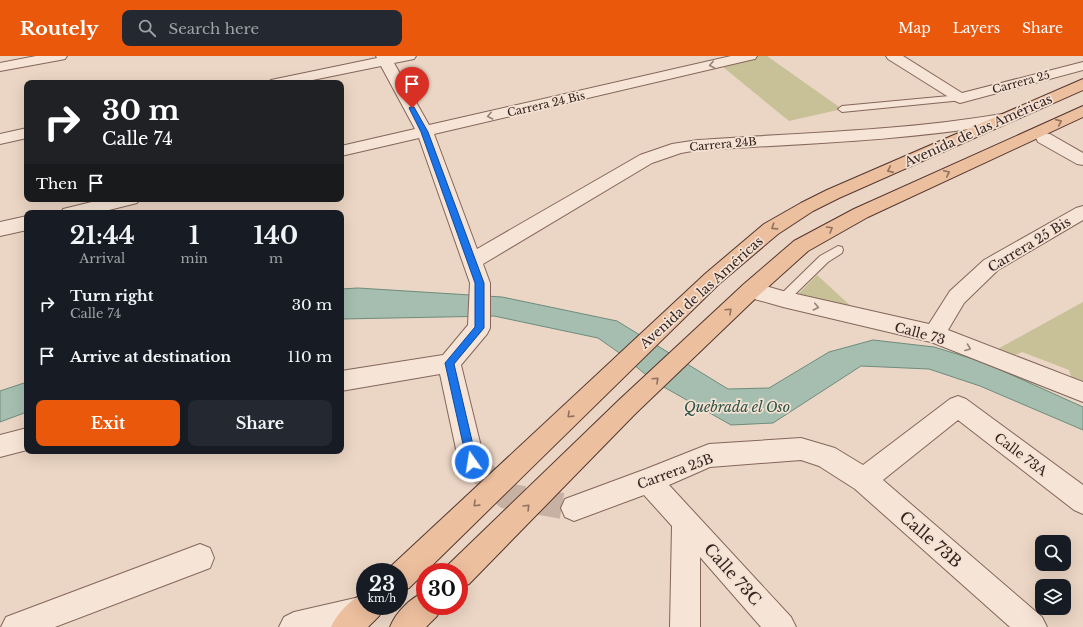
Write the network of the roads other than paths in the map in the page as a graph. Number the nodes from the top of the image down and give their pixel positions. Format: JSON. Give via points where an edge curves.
{"nodes":[{"id":1,"x":60,"y":56,"type":"edge"},
{"id":2,"x":409,"y":56,"type":"edge"},
{"id":3,"x":750,"y":56,"type":"edge"},
{"id":4,"x":893,"y":56,"type":"edge"},
{"id":5,"x":385,"y":58,"type":"edge"},
{"id":6,"x":1083,"y":66,"type":"edge"},
{"id":7,"x":0,"y":67,"type":"edge"},
{"id":8,"x":289,"y":80,"type":"edge"},
{"id":9,"x":1083,"y":84,"type":"edge"},
{"id":10,"x":960,"y":98,"type":"junction"},
{"id":11,"x":842,"y":109,"type":"dead end"},
{"id":12,"x":1083,"y":111,"type":"edge"},
{"id":13,"x":1002,"y":119,"type":"junction"},
{"id":14,"x":425,"y":132,"type":"junction"},
{"id":15,"x":24,"y":134,"type":"edge"},
{"id":16,"x":1044,"y":138,"type":"dead end"},
{"id":17,"x":0,"y":139,"type":"edge"},
{"id":18,"x":344,"y":150,"type":"edge"},
{"id":19,"x":1083,"y":160,"type":"edge"},
{"id":20,"x":118,"y":202,"type":"edge"},
{"id":21,"x":83,"y":210,"type":"edge"},
{"id":22,"x":1078,"y":221,"type":"edge"},
{"id":23,"x":24,"y":224,"type":"edge"},
{"id":24,"x":0,"y":229,"type":"edge"},
{"id":25,"x":838,"y":250,"type":"dead end"},
{"id":26,"x":472,"y":262,"type":"junction"},
{"id":27,"x":751,"y":290,"type":"junction"},
{"id":28,"x":783,"y":299,"type":"junction"},
{"id":29,"x":934,"y":334,"type":"junction"},
{"id":30,"x":450,"y":363,"type":"junction"},
{"id":31,"x":344,"y":381,"type":"edge"},
{"id":32,"x":1083,"y":392,"type":"edge"},
{"id":33,"x":24,"y":440,"type":"edge"},
{"id":34,"x":0,"y":446,"type":"edge"},
{"id":35,"x":826,"y":456,"type":"joint"},
{"id":36,"x":472,"y":462,"type":"tunnel mouth"},
{"id":37,"x":864,"y":480,"type":"junction"},
{"id":38,"x":648,"y":481,"type":"junction"},
{"id":39,"x":1083,"y":501,"type":"edge"},
{"id":40,"x":574,"y":508,"type":"tunnel mouth"},
{"id":41,"x":686,"y":520,"type":"junction"},
{"id":42,"x":200,"y":558,"type":"dead end"},
{"id":43,"x":468,"y":565,"type":"edge"},
{"id":44,"x":408,"y":569,"type":"edge"},
{"id":45,"x":360,"y":615,"type":"edge"},
{"id":46,"x":417,"y":615,"type":"edge"},
{"id":47,"x":16,"y":627,"type":"edge"},
{"id":48,"x":294,"y":627,"type":"edge"},
{"id":49,"x":405,"y":627,"type":"edge"},
{"id":50,"x":685,"y":627,"type":"edge"},
{"id":51,"x":780,"y":627,"type":"edge"},
{"id":52,"x":1032,"y":627,"type":"edge"}],
"edges":[{"from":1,"to":7,"type":"street"},
{"from":2,"to":5,"type":"street"},
{"from":3,"to":14,"type":"street","name":"Carrera 24 Bis","one_way":true},
{"from":4,"to":10,"type":"street"},
{"from":5,"to":8,"type":"street"},
{"from":5,"to":14,"type":"street"},
{"from":6,"to":10,"type":"street","name":"Carrera 25"},
{"from":9,"to":13,"type":"main road","name":"Avenida de las Américas"},
{"from":10,"to":11,"type":"lane"},
{"from":27,"to":12,"type":"main road","name":"Avenida de las Américas","one_way":true,"via":[[801,246],[834,227]]},
{"from":13,"to":26,"type":"street","name":"Carrera 24B","via":[[916,131],[678,148],[646,159]]},
{"from":13,"to":44,"type":"main road","name":"Avenida de las Américas","one_way":true,"via":[[833,194],[771,229],[669,318]]},
{"from":14,"to":18,"type":"street","name":"Carrera 24 Bis"},
{"from":14,"to":26,"type":"street"},
{"from":15,"to":17,"type":"street"},
{"from":16,"to":19,"type":"street"},
{"from":20,"to":21,"type":"street"},
{"from":22,"to":29,"type":"street","name":"Carrera 25 Bis","via":[[991,265],[957,297]]},
{"from":23,"to":24,"type":"street"},
{"from":25,"to":28,"type":"lane","via":[[824,259]]},
{"from":26,"to":30,"type":"street","via":[[480,283],[479,328]]},
{"from":27,"to":28,"type":"street","name":"Calle 73"},
{"from":43,"to":27,"type":"main road","name":"Avenida de las Américas","one_way":true,"via":[[627,407]]},
{"from":28,"to":29,"type":"street","name":"Calle 73","one_way":true},
{"from":29,"to":32,"type":"street","name":"Calle 73","one_way":true},
{"from":30,"to":31,"type":"street"},
{"from":30,"to":36,"type":"street"},
{"from":33,"to":34,"type":"street"},
{"from":35,"to":37,"type":"street","name":"Calle 73B"},
{"from":35,"to":38,"type":"street","name":"Carrera 25B","via":[[801,449],[709,456]]},
{"from":37,"to":39,"type":"street","name":"Calle 73A","via":[[958,406]]},
{"from":37,"to":52,"type":"street","name":"Calle 73B"},
{"from":38,"to":40,"type":"street","name":"Carrera 25B"},
{"from":38,"to":41,"type":"street","name":"Calle 73C"},
{"from":41,"to":50,"type":"street"},
{"from":41,"to":51,"type":"street","name":"Calle 73C"},
{"from":42,"to":47,"type":"street"},
{"from":45,"to":48,"type":"street"},
{"from":46,"to":49,"type":"main road"}]}
